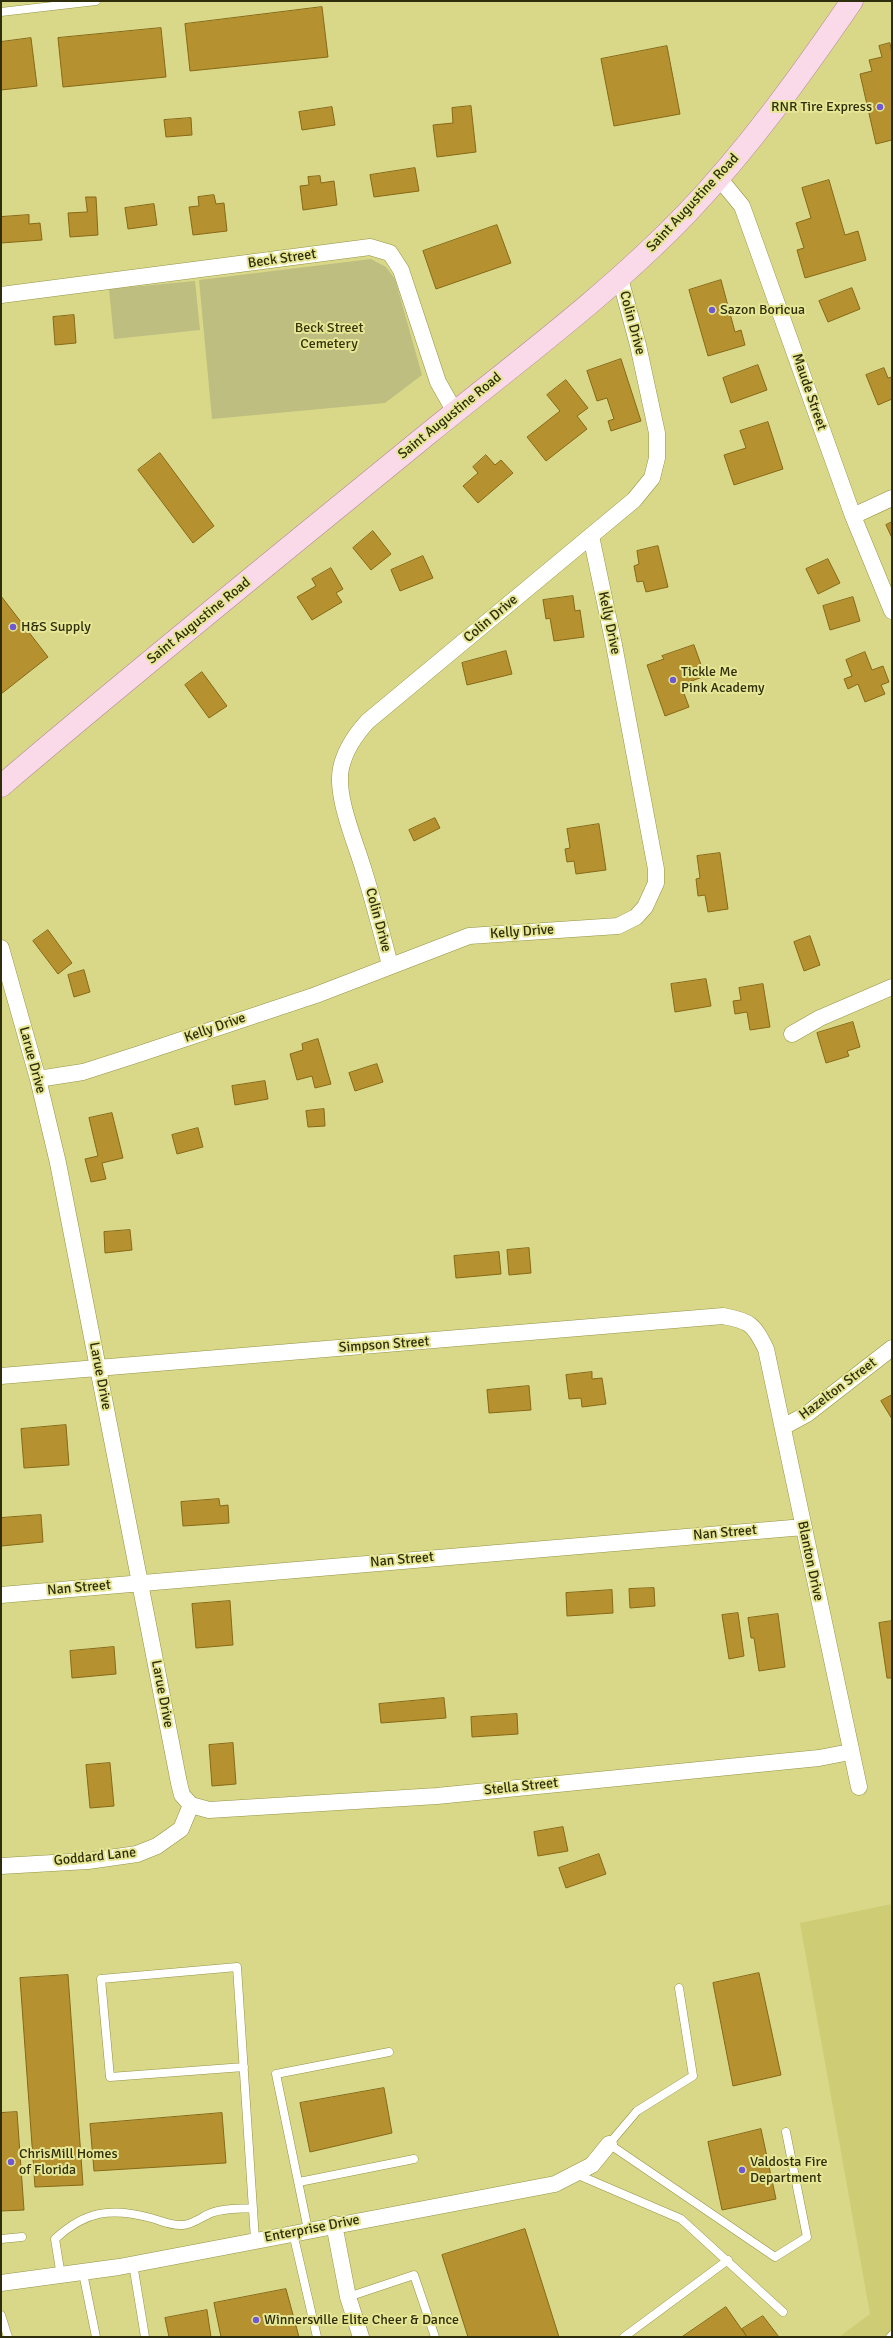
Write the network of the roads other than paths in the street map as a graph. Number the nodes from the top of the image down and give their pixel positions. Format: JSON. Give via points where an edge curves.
{"nodes":[{"id":1,"x":96,"y":1,"type":"edge"},
{"id":2,"x":852,"y":1,"type":"edge"},
{"id":3,"x":1,"y":12,"type":"edge"},
{"id":4,"x":719,"y":178,"type":"junction"},
{"id":5,"x":620,"y":278,"type":"junction"},
{"id":6,"x":1,"y":295,"type":"edge"},
{"id":7,"x":455,"y":412,"type":"junction"},
{"id":8,"x":892,"y":498,"type":"edge"},
{"id":9,"x":853,"y":516,"type":"junction"},
{"id":10,"x":591,"y":536,"type":"junction"},
{"id":11,"x":892,"y":611,"type":"edge"},
{"id":12,"x":1,"y":786,"type":"edge"},
{"id":13,"x":1,"y":948,"type":"edge"},
{"id":14,"x":390,"y":965,"type":"junction"},
{"id":15,"x":892,"y":987,"type":"edge"},
{"id":16,"x":792,"y":1034,"type":"dead end"},
{"id":17,"x":38,"y":1079,"type":"junction"},
{"id":18,"x":759,"y":1335,"type":"joint"},
{"id":19,"x":892,"y":1348,"type":"edge"},
{"id":20,"x":99,"y":1367,"type":"junction"},
{"id":21,"x":1,"y":1376,"type":"edge"},
{"id":22,"x":783,"y":1427,"type":"junction"},
{"id":23,"x":804,"y":1527,"type":"junction"},
{"id":24,"x":141,"y":1583,"type":"junction"},
{"id":25,"x":1,"y":1595,"type":"edge"},
{"id":26,"x":850,"y":1752,"type":"junction"},
{"id":27,"x":859,"y":1787,"type":"dead end"},
{"id":28,"x":191,"y":1805,"type":"junction"},
{"id":29,"x":1,"y":1866,"type":"edge"},
{"id":30,"x":679,"y":1988,"type":"dead end"},
{"id":31,"x":389,"y":2052,"type":"dead end"},
{"id":32,"x":244,"y":2067,"type":"junction"},
{"id":33,"x":786,"y":2132,"type":"dead end"},
{"id":34,"x":609,"y":2144,"type":"junction"},
{"id":35,"x":414,"y":2159,"type":"dead end"},
{"id":36,"x":575,"y":2174,"type":"junction"},
{"id":37,"x":298,"y":2182,"type":"junction"},
{"id":38,"x":253,"y":2208,"type":"junction"},
{"id":39,"x":334,"y":2224,"type":"junction"},
{"id":40,"x":301,"y":2231,"type":"junction"},
{"id":41,"x":22,"y":2237,"type":"dead end"},
{"id":42,"x":1,"y":2239,"type":"edge"},
{"id":43,"x":256,"y":2240,"type":"junction"},
{"id":44,"x":728,"y":2260,"type":"junction"},
{"id":45,"x":133,"y":2264,"type":"junction"},
{"id":46,"x":83,"y":2273,"type":"junction"},
{"id":47,"x":61,"y":2276,"type":"junction"},
{"id":48,"x":1,"y":2283,"type":"edge"},
{"id":49,"x":348,"y":2296,"type":"junction"},
{"id":50,"x":783,"y":2312,"type":"dead end"},
{"id":51,"x":1,"y":2315,"type":"edge"},
{"id":52,"x":357,"y":2335,"type":"edge"},
{"id":53,"x":8,"y":2337,"type":"edge"},
{"id":54,"x":96,"y":2337,"type":"edge"},
{"id":55,"x":145,"y":2337,"type":"edge"},
{"id":56,"x":317,"y":2337,"type":"edge"},
{"id":57,"x":435,"y":2337,"type":"edge"},
{"id":58,"x":624,"y":2337,"type":"edge"}],
"edges":[{"from":1,"to":3,"type":"lane"},
{"from":2,"to":4,"type":"main road","name":"Saint Augustine Road","via":[[785,96]]},
{"from":4,"to":5,"type":"main road","name":"Saint Augustine Road"},
{"from":4,"to":9,"type":"street","name":"Maude Street","via":[[742,206]]},
{"from":5,"to":7,"type":"main road","name":"Saint Augustine Road"},
{"from":5,"to":10,"type":"street","name":"Colin Drive","via":[[657,432],[657,458],[652,478],[634,500]]},
{"from":6,"to":7,"type":"street","name":"Beck Street","via":[[370,247],[390,253],[401,270],[438,382]]},
{"from":7,"to":12,"type":"main road","name":"Saint Augustine Road"},
{"from":8,"to":9,"type":"street"},
{"from":9,"to":11,"type":"street","name":"Maude Street"},
{"from":10,"to":14,"type":"street","name":"Colin Drive","via":[[368,721],[354,736],[346,752],[341,769],[344,804]]},
{"from":10,"to":14,"type":"street","name":"Kelly Drive","via":[[656,870],[656,883],[645,907],[636,917],[618,926],[469,936]]},
{"from":13,"to":17,"type":"street","name":"Larue Drive"},
{"from":14,"to":17,"type":"street","name":"Kelly Drive","via":[[316,995],[136,1055],[83,1072]]},
{"from":15,"to":16,"type":"street","via":[[820,1018]]},
{"from":17,"to":20,"type":"street","name":"Larue Drive","via":[[58,1163]]},
{"from":18,"to":20,"type":"street","name":"Simpson Street","via":[[756,1328],[740,1319],[723,1316]]},
{"from":18,"to":22,"type":"street","name":"Blanton Drive","via":[[766,1349]]},
{"from":19,"to":22,"type":"street","name":"Hazelton Street","via":[[807,1414]]},
{"from":20,"to":21,"type":"street","name":"Simpson Street"},
{"from":20,"to":24,"type":"street","name":"Larue Drive"},
{"from":22,"to":23,"type":"street","name":"Blanton Drive"},
{"from":23,"to":24,"type":"street","name":"Nan Street"},
{"from":23,"to":26,"type":"street","name":"Blanton Drive"},
{"from":24,"to":25,"type":"street","name":"Nan Street"},
{"from":24,"to":28,"type":"street","name":"Larue Drive","via":[[179,1783],[182,1795]]},
{"from":26,"to":27,"type":"street","name":"Blanton Drive"},
{"from":26,"to":28,"type":"street","name":"Stella Street","via":[[818,1758],[436,1796],[209,1810]]},
{"from":28,"to":29,"type":"street","name":"Goddard Lane","via":[[181,1829],[158,1846],[137,1854],[88,1861]]},
{"from":30,"to":34,"type":"lane","via":[[693,2076],[637,2111]]},
{"from":31,"to":37,"type":"lane","via":[[276,2074]]},
{"from":32,"to":32,"type":"lane","via":[[237,1967],[101,1979],[110,2077]]},
{"from":32,"to":38,"type":"lane"},
{"from":33,"to":34,"type":"lane","via":[[807,2237],[775,2257]]},
{"from":34,"to":36,"type":"street","name":"Enterprise Drive","via":[[592,2165]]},
{"from":35,"to":37,"type":"lane"},
{"from":36,"to":39,"type":"street","name":"Enterprise Drive","via":[[555,2184]]},
{"from":36,"to":44,"type":"lane","via":[[681,2219]]},
{"from":37,"to":40,"type":"lane"},
{"from":38,"to":43,"type":"lane"},
{"from":38,"to":47,"type":"lane","via":[[211,2213],[201,2220],[184,2225],[169,2225],[134,2214],[113,2212],[90,2216],[71,2224],[55,2239]]},
{"from":39,"to":40,"type":"street","name":"Enterprise Drive"},
{"from":39,"to":49,"type":"street"},
{"from":40,"to":43,"type":"street","name":"Enterprise Drive"},
{"from":40,"to":56,"type":"lane"},
{"from":41,"to":42,"type":"lane"},
{"from":43,"to":45,"type":"street","name":"Enterprise Drive"},
{"from":44,"to":50,"type":"lane"},
{"from":44,"to":58,"type":"lane"},
{"from":45,"to":46,"type":"street","name":"Enterprise Drive"},
{"from":45,"to":55,"type":"lane"},
{"from":46,"to":47,"type":"street","name":"Enterprise Drive"},
{"from":46,"to":54,"type":"lane"},
{"from":47,"to":48,"type":"street","name":"Enterprise Drive"},
{"from":49,"to":52,"type":"street"},
{"from":49,"to":57,"type":"lane","via":[[414,2275]]},
{"from":51,"to":53,"type":"lane"}]}
